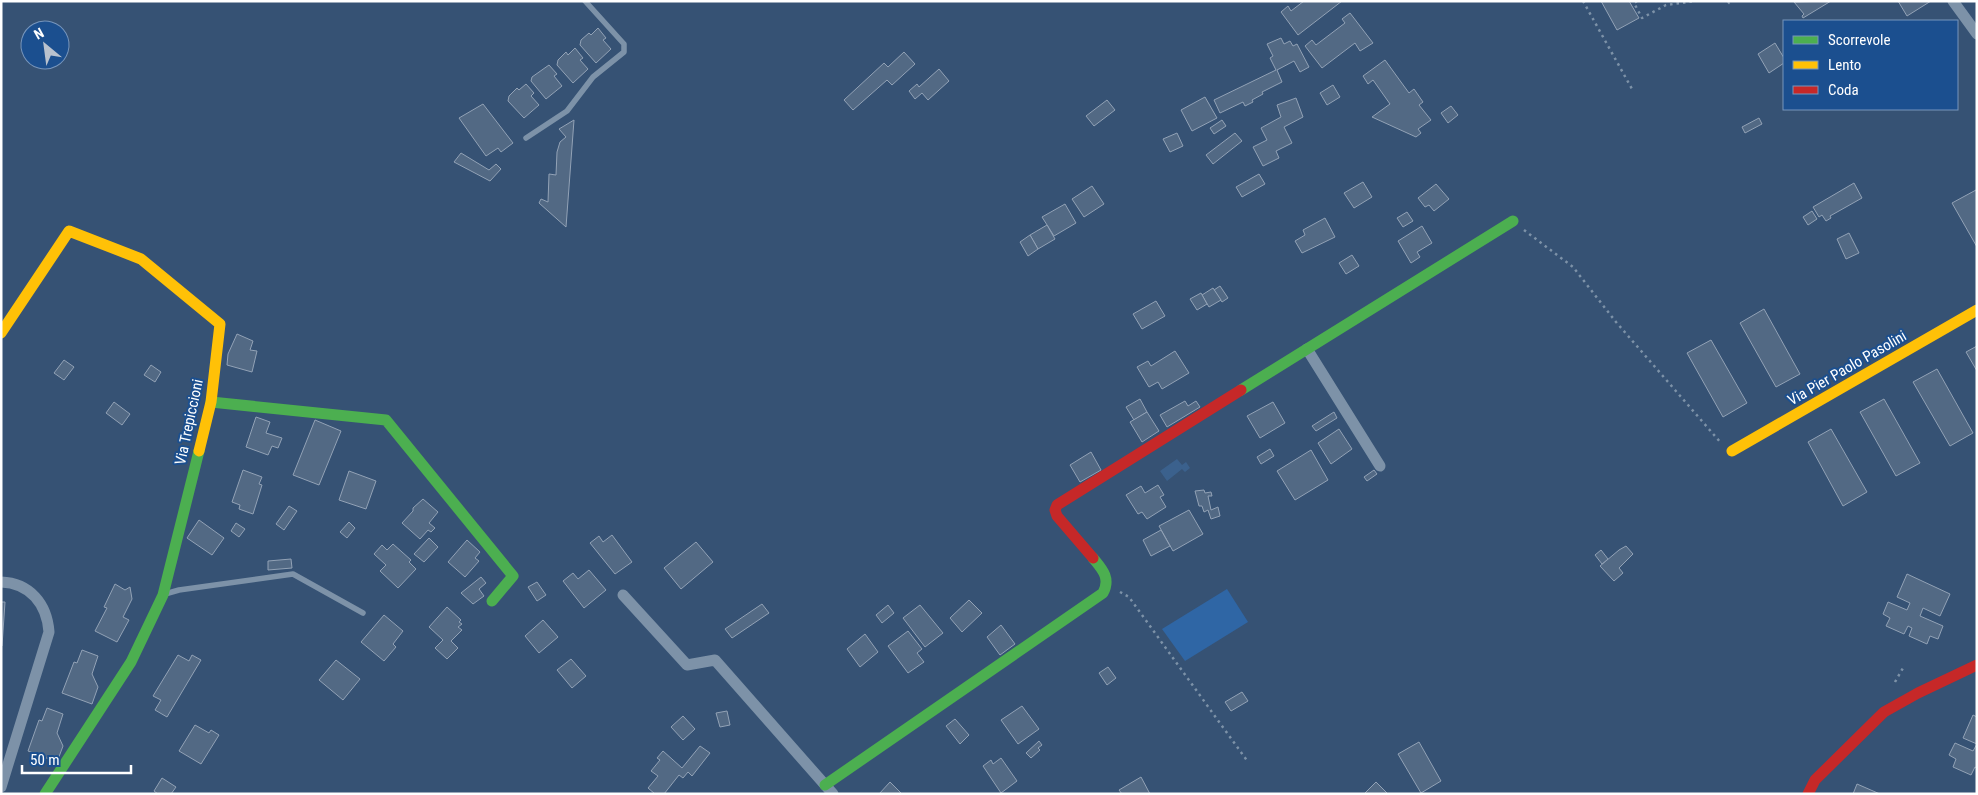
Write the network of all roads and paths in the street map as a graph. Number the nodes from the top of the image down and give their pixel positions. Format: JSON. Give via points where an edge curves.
{"nodes":[{"id":1,"x":585,"y":1,"type":"edge"},
{"id":2,"x":1582,"y":1,"type":"edge"},
{"id":3,"x":1637,"y":1,"type":"edge"},
{"id":4,"x":1664,"y":1,"type":"edge"},
{"id":5,"x":1696,"y":1,"type":"edge"},
{"id":6,"x":1953,"y":1,"type":"edge"},
{"id":7,"x":1666,"y":5,"type":"junction"},
{"id":8,"x":1977,"y":34,"type":"edge"},
{"id":9,"x":1632,"y":90,"type":"dead end"},
{"id":10,"x":526,"y":138,"type":"dead end"},
{"id":11,"x":1513,"y":221,"type":"joint"},
{"id":12,"x":1977,"y":310,"type":"edge"},
{"id":13,"x":3,"y":328,"type":"edge"},
{"id":14,"x":1307,"y":349,"type":"junction"},
{"id":15,"x":211,"y":402,"type":"junction"},
{"id":16,"x":1732,"y":451,"type":"joint"},
{"id":17,"x":1380,"y":466,"type":"dead end"},
{"id":18,"x":1,"y":582,"type":"edge"},
{"id":19,"x":1108,"y":586,"type":"junction"},
{"id":20,"x":163,"y":595,"type":"junction"},
{"id":21,"x":624,"y":595,"type":"dead end"},
{"id":22,"x":492,"y":601,"type":"dead end"},
{"id":23,"x":363,"y":613,"type":"dead end"},
{"id":24,"x":1977,"y":665,"type":"edge"},
{"id":25,"x":1904,"y":668,"type":"dead end"},
{"id":26,"x":1895,"y":682,"type":"dead end"},
{"id":27,"x":1248,"y":762,"type":"dead end"},
{"id":28,"x":1,"y":787,"type":"edge"},
{"id":29,"x":829,"y":789,"type":"edge"},
{"id":30,"x":45,"y":794,"type":"edge"},
{"id":31,"x":1808,"y":794,"type":"edge"}],
"edges":[{"from":1,"to":10,"type":"lane","via":[[624,44],[624,52],[593,77],[567,111]]},
{"from":2,"to":9,"type":"path"},
{"from":3,"to":7,"type":"path","via":[[1634,3],[1642,18]]},
{"from":4,"to":7,"type":"path"},
{"from":5,"to":7,"type":"path"},
{"from":6,"to":8,"type":"street"},
{"from":11,"to":14,"type":"street"},
{"from":11,"to":16,"type":"path","via":[[1573,267],[1622,330],[1729,453]]},
{"from":12,"to":16,"type":"street","name":"Via Pier Paolo Pasolini"},
{"from":13,"to":15,"type":"street","name":"Via Trepiccioni","via":[[69,231],[141,259],[220,324]]},
{"from":14,"to":17,"type":"street"},
{"from":14,"to":19,"type":"street","via":[[1057,505],[1056,516],[1103,570]]},
{"from":15,"to":20,"type":"street","name":"Via Trepiccioni"},
{"from":15,"to":22,"type":"street","via":[[386,420],[513,576]]},
{"from":18,"to":28,"type":"street","via":[[27,588],[38,600],[48,620],[49,632]]},
{"from":19,"to":27,"type":"path","via":[[1129,597]]},
{"from":19,"to":29,"type":"street","via":[[1103,593]]},
{"from":20,"to":23,"type":"lane","via":[[293,574]]},
{"from":20,"to":30,"type":"street","name":"Via Trepiccioni","via":[[131,662]]},
{"from":21,"to":29,"type":"street","via":[[686,664],[715,660]]},
{"from":24,"to":31,"type":"street","via":[[1884,712],[1815,780]]},
{"from":25,"to":26,"type":"path"}]}
